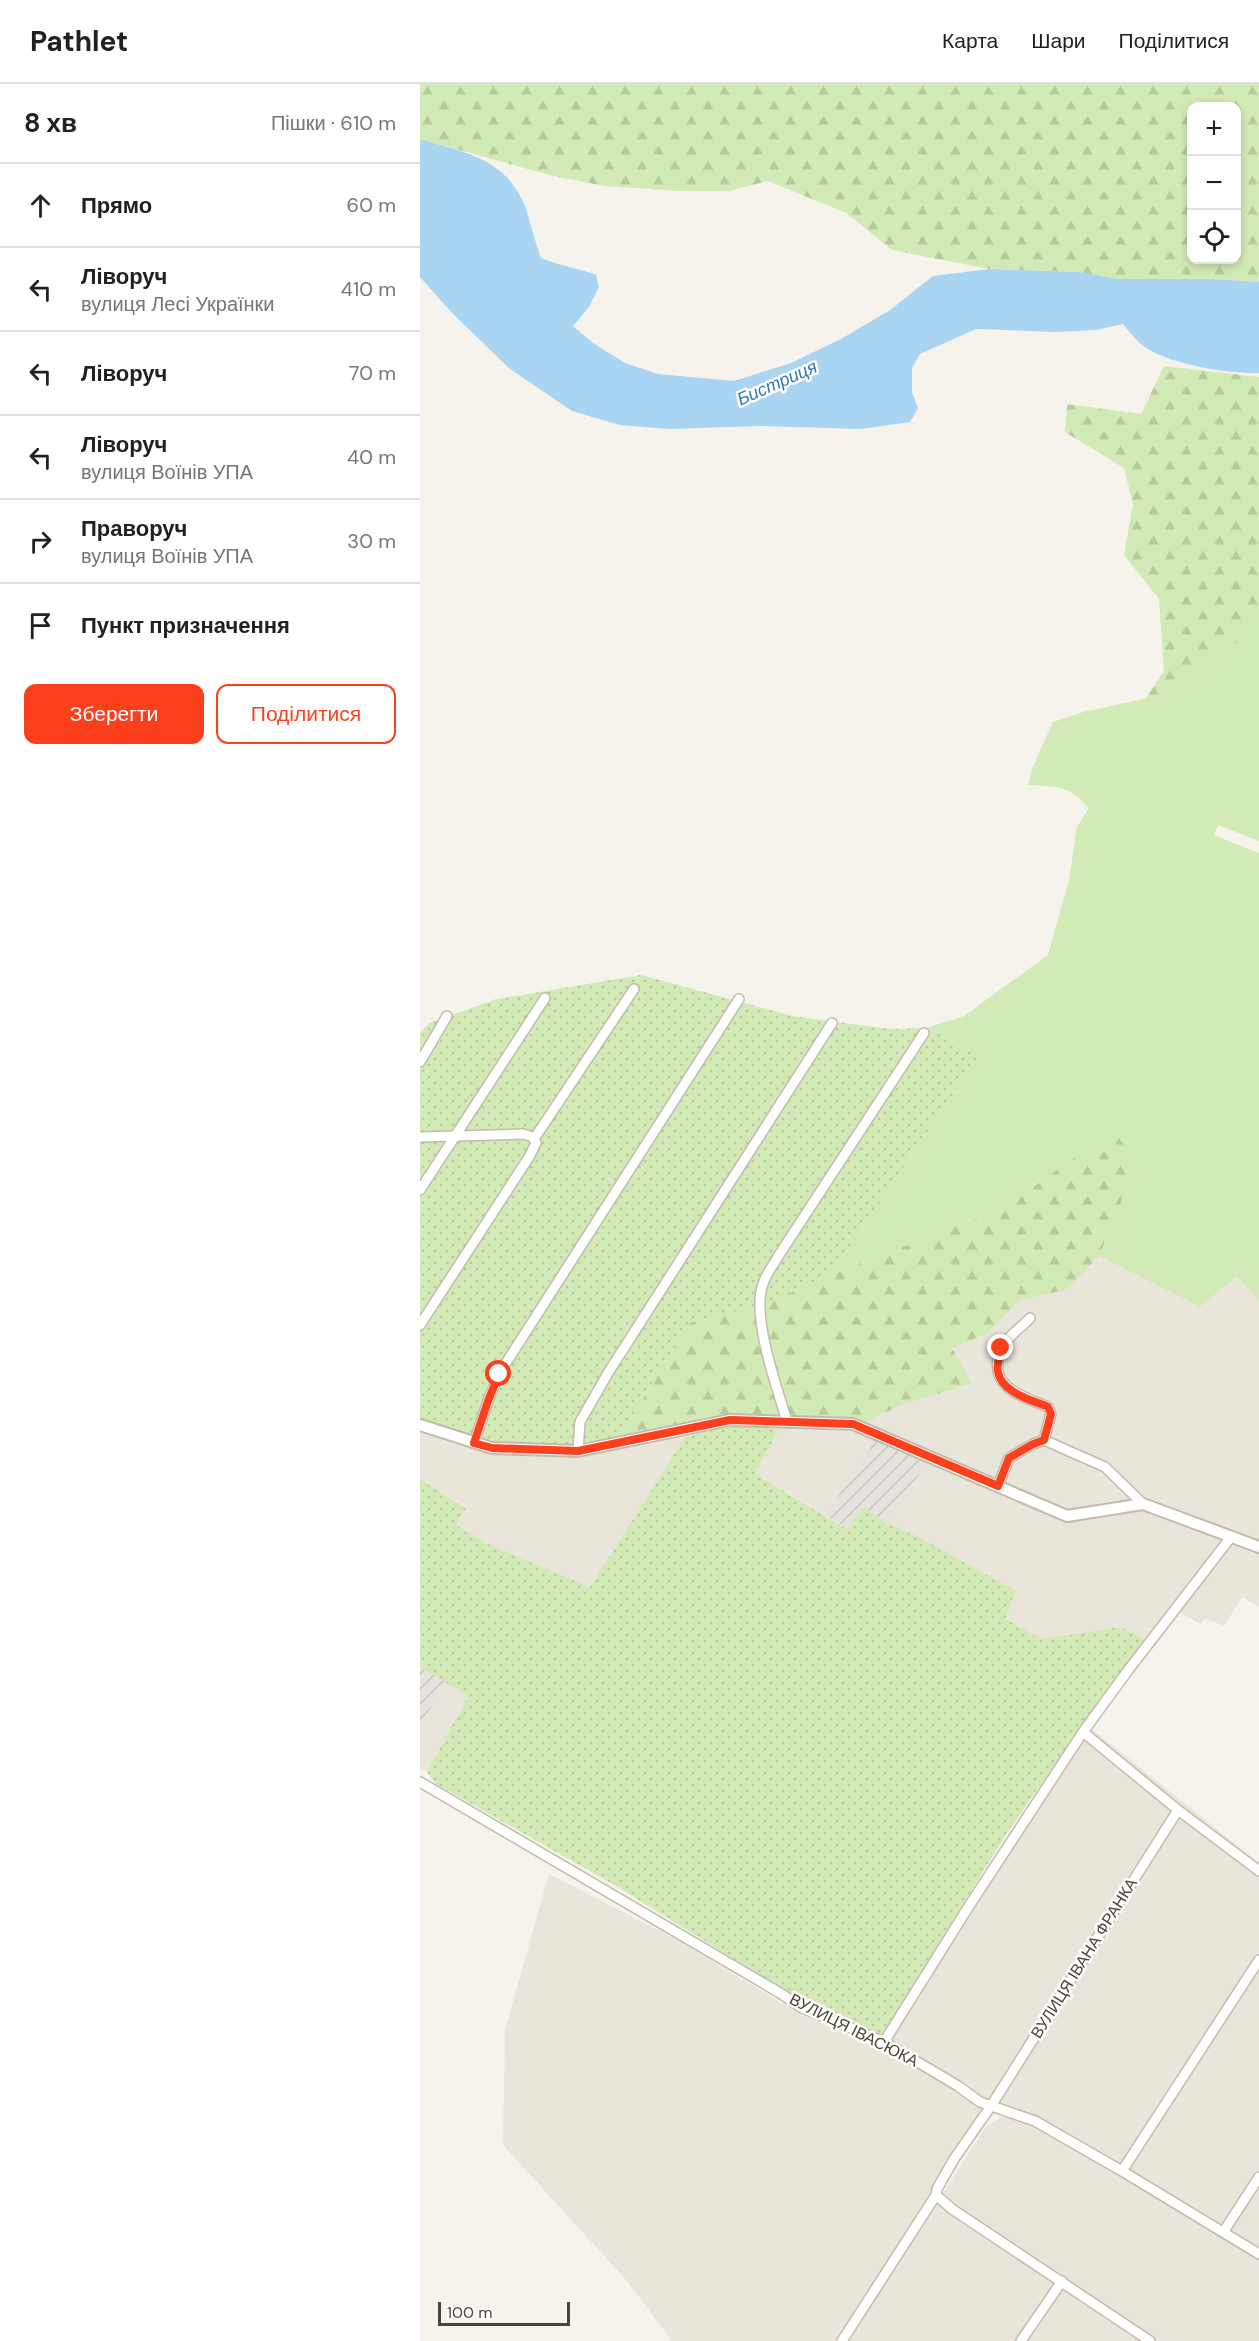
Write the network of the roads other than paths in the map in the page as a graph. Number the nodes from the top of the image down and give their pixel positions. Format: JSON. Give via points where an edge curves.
{"nodes":[{"id":1,"x":634,"y":989,"type":"dead end"},
{"id":2,"x":545,"y":998,"type":"dead end"},
{"id":3,"x":739,"y":999,"type":"dead end"},
{"id":4,"x":447,"y":1016,"type":"dead end"},
{"id":5,"x":832,"y":1023,"type":"dead end"},
{"id":6,"x":924,"y":1033,"type":"dead end"},
{"id":7,"x":420,"y":1062,"type":"edge"},
{"id":8,"x":456,"y":1136,"type":"junction"},
{"id":9,"x":420,"y":1137,"type":"edge"},
{"id":10,"x":534,"y":1139,"type":"junction"},
{"id":11,"x":420,"y":1190,"type":"edge"},
{"id":12,"x":1030,"y":1318,"type":"dead end"},
{"id":13,"x":420,"y":1324,"type":"edge"},
{"id":14,"x":787,"y":1421,"type":"junction"},
{"id":15,"x":420,"y":1425,"type":"edge"},
{"id":16,"x":1044,"y":1440,"type":"junction"},
{"id":17,"x":474,"y":1443,"type":"junction"},
{"id":18,"x":578,"y":1451,"type":"junction"},
{"id":19,"x":998,"y":1486,"type":"junction"},
{"id":20,"x":1143,"y":1504,"type":"junction"},
{"id":21,"x":1231,"y":1537,"type":"junction"},
{"id":22,"x":1259,"y":1547,"type":"edge"},
{"id":23,"x":1083,"y":1732,"type":"junction"},
{"id":24,"x":420,"y":1782,"type":"edge"},
{"id":25,"x":1178,"y":1810,"type":"junction"},
{"id":26,"x":1259,"y":1870,"type":"edge"},
{"id":27,"x":1259,"y":1960,"type":"edge"},
{"id":28,"x":884,"y":2043,"type":"junction"},
{"id":29,"x":991,"y":2106,"type":"junction"},
{"id":30,"x":1122,"y":2170,"type":"junction"},
{"id":31,"x":1259,"y":2177,"type":"edge"},
{"id":32,"x":936,"y":2195,"type":"junction"},
{"id":33,"x":1224,"y":2231,"type":"junction"},
{"id":34,"x":1259,"y":2254,"type":"edge"},
{"id":35,"x":1062,"y":2281,"type":"junction"},
{"id":36,"x":842,"y":2341,"type":"edge"},
{"id":37,"x":1021,"y":2341,"type":"edge"},
{"id":38,"x":1150,"y":2341,"type":"edge"}],
"edges":[{"from":1,"to":10,"type":"street"},
{"from":2,"to":8,"type":"street"},
{"from":3,"to":17,"type":"street","via":[[499,1374]]},
{"from":4,"to":7,"type":"street"},
{"from":5,"to":18,"type":"street","via":[[608,1373],[580,1422]]},
{"from":6,"to":14,"type":"street","via":[[763,1284],[760,1296],[764,1342]]},
{"from":8,"to":9,"type":"street"},
{"from":8,"to":10,"type":"street","via":[[529,1134]]},
{"from":8,"to":11,"type":"street"},
{"from":10,"to":13,"type":"street","via":[[535,1147],[529,1157]]},
{"from":12,"to":16,"type":"street","via":[[1001,1348],[997,1371],[1003,1384],[1013,1392],[1048,1407],[1051,1414]]},
{"from":14,"to":18,"type":"street","via":[[730,1420]]},
{"from":14,"to":19,"type":"street","via":[[853,1424]]},
{"from":15,"to":17,"type":"street"},
{"from":16,"to":19,"type":"street","via":[[1009,1458]]},
{"from":16,"to":20,"type":"street","via":[[1105,1467]]},
{"from":17,"to":18,"type":"street","via":[[492,1448]]},
{"from":19,"to":20,"type":"street","via":[[1067,1516]]},
{"from":20,"to":21,"type":"street"},
{"from":21,"to":22,"type":"street"},
{"from":21,"to":23,"type":"street"},
{"from":23,"to":25,"type":"street"},
{"from":23,"to":28,"type":"street"},
{"from":24,"to":28,"type":"street","name":"ВУЛИЦЯ ІВАСЮКА","via":[[802,2008]]},
{"from":25,"to":26,"type":"street"},
{"from":25,"to":29,"type":"street","name":"ВУЛИЦЯ ІВАНА ФРАНКА"},
{"from":27,"to":30,"type":"street"},
{"from":28,"to":29,"type":"street","name":"ВУЛИЦЯ ІВАСЮКА"},
{"from":29,"to":30,"type":"street","name":"ВУЛИЦЯ ІВАСЮКА","via":[[1035,2121]]},
{"from":29,"to":32,"type":"street","name":"ВУЛИЦЯ ІВАНА ФРАНКА","via":[[954,2159]]},
{"from":30,"to":33,"type":"street","name":"ВУЛИЦЯ ІВАСЮКА"},
{"from":31,"to":33,"type":"street"},
{"from":32,"to":35,"type":"street"},
{"from":32,"to":36,"type":"street","name":"ВУЛИЦЯ ІВАНА ФРАНКА"},
{"from":33,"to":34,"type":"street","name":"ВУЛИЦЯ ІВАСЮКА"},
{"from":35,"to":37,"type":"street"},
{"from":35,"to":38,"type":"street"}]}
